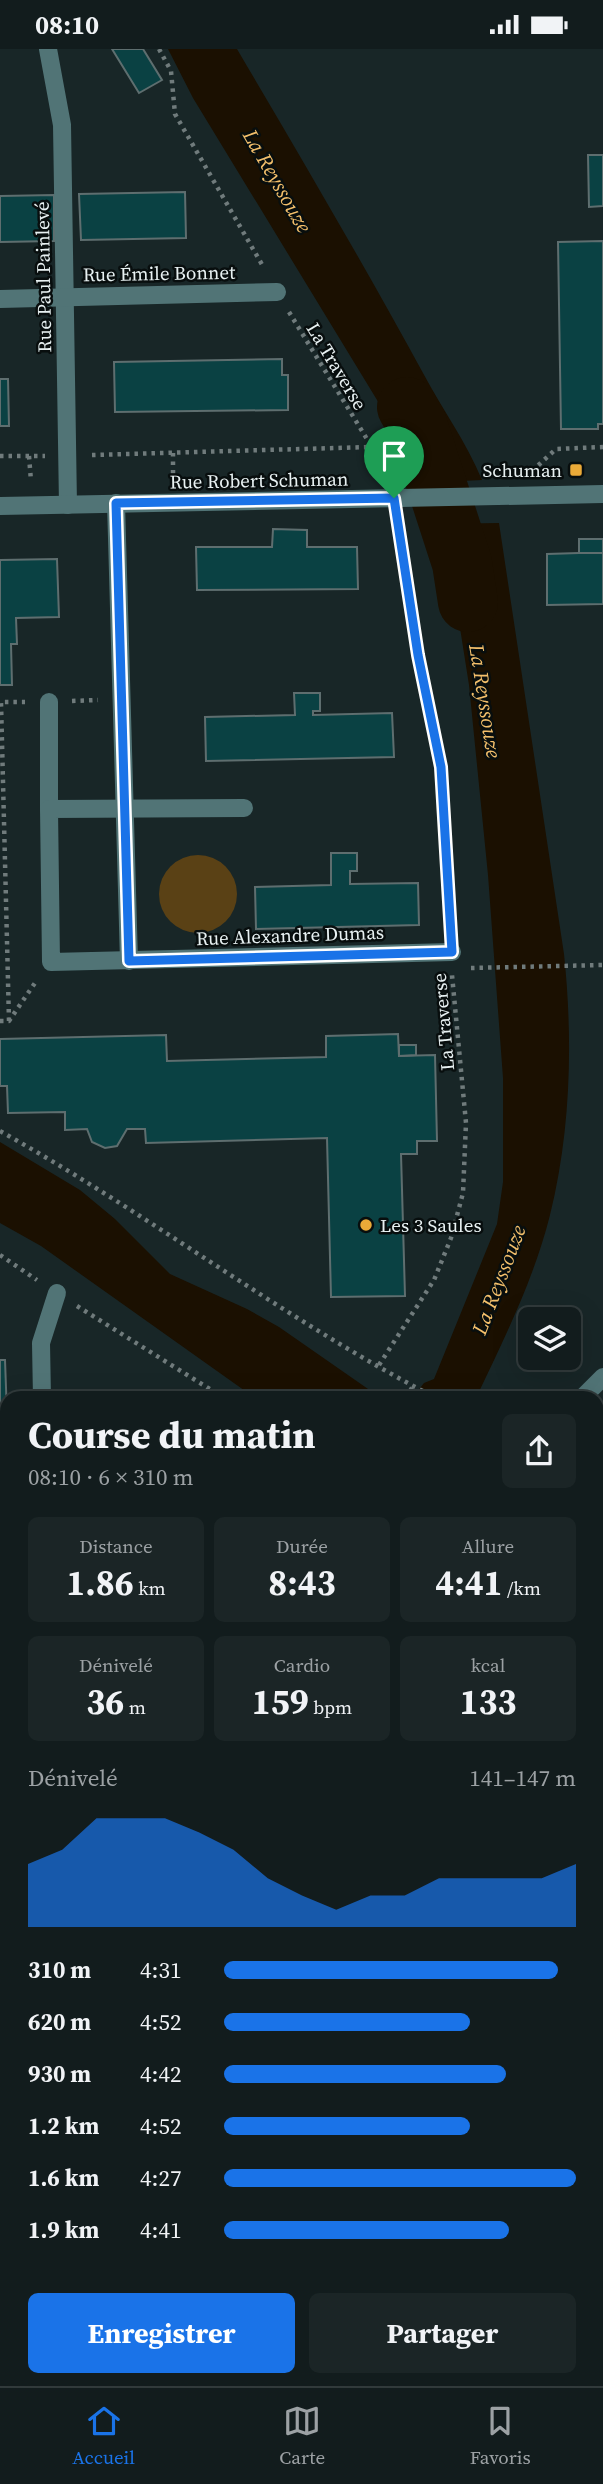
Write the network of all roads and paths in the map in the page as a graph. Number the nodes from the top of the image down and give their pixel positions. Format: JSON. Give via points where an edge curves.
{"nodes":[{"id":1,"x":48,"y":49,"type":"edge"},
{"id":2,"x":159,"y":49,"type":"edge"},
{"id":3,"x":277,"y":292,"type":"junction"},
{"id":4,"x":65,"y":296,"type":"junction"},
{"id":5,"x":0,"y":299,"type":"edge"},
{"id":6,"x":370,"y":447,"type":"junction"},
{"id":7,"x":603,"y":447,"type":"edge"},
{"id":8,"x":0,"y":456,"type":"edge"},
{"id":9,"x":68,"y":456,"type":"junction"},
{"id":10,"x":603,"y":494,"type":"edge"},
{"id":11,"x":522,"y":496,"type":"junction"},
{"id":12,"x":394,"y":498,"type":"junction"},
{"id":13,"x":116,"y":503,"type":"junction"},
{"id":14,"x":68,"y":505,"type":"junction"},
{"id":15,"x":0,"y":506,"type":"edge"},
{"id":16,"x":49,"y":702,"type":"dead end"},
{"id":17,"x":125,"y":808,"type":"junction"},
{"id":18,"x":244,"y":808,"type":"dead end"},
{"id":19,"x":49,"y":809,"type":"junction"},
{"id":20,"x":452,"y":952,"type":"junction"},
{"id":21,"x":129,"y":961,"type":"junction"},
{"id":22,"x":51,"y":962,"type":"junction"},
{"id":23,"x":603,"y":965,"type":"edge"},
{"id":24,"x":474,"y":968,"type":"dead end"},
{"id":25,"x":0,"y":1021,"type":"edge"},
{"id":26,"x":0,"y":1131,"type":"edge"},
{"id":27,"x":0,"y":1255,"type":"edge"},
{"id":28,"x":57,"y":1293,"type":"junction"},
{"id":29,"x":379,"y":1365,"type":"junction"},
{"id":30,"x":603,"y":1377,"type":"edge"},
{"id":31,"x":413,"y":1388,"type":"junction"},
{"id":32,"x":42,"y":1391,"type":"edge"},
{"id":33,"x":213,"y":1391,"type":"edge"},
{"id":34,"x":411,"y":1391,"type":"edge"},
{"id":35,"x":420,"y":1391,"type":"edge"},
{"id":36,"x":589,"y":1391,"type":"edge"}],
"edges":[{"from":1,"to":4,"type":"street","name":"Rue Paul Painlevé","via":[[62,125]]},
{"from":2,"to":3,"type":"path","name":"La Traverse","via":[[171,71],[175,114]]},
{"from":3,"to":4,"type":"street","name":"Rue Émile Bonnet"},
{"from":3,"to":6,"type":"path","name":"La Traverse"},
{"from":4,"to":5,"type":"street","name":"Rue Émile Bonnet"},
{"from":4,"to":9,"type":"street","name":"Rue Paul Painlevé"},
{"from":6,"to":9,"type":"path"},
{"from":6,"to":12,"type":"path","name":"La Traverse","via":[[392,479]]},
{"from":7,"to":11,"type":"path","via":[[556,449],[528,474]]},
{"from":8,"to":9,"type":"path"},
{"from":9,"to":14,"type":"street","name":"Rue Paul Painlevé"},
{"from":10,"to":11,"type":"street","name":"Rue Robert Schuman"},
{"from":11,"to":12,"type":"street","name":"Rue Robert Schuman"},
{"from":12,"to":13,"type":"street","name":"Rue Robert Schuman"},
{"from":12,"to":20,"type":"path","name":"La Traverse","via":[[441,767]]},
{"from":13,"to":14,"type":"street","name":"Rue Robert Schuman"},
{"from":13,"to":17,"type":"street"},
{"from":14,"to":15,"type":"street","name":"Rue Robert Schuman"},
{"from":16,"to":19,"type":"street"},
{"from":17,"to":18,"type":"street"},
{"from":17,"to":19,"type":"street"},
{"from":17,"to":21,"type":"street"},
{"from":19,"to":22,"type":"street"},
{"from":20,"to":21,"type":"street","name":"Rue Alexandre Dumas"},
{"from":20,"to":29,"type":"path","name":"La Traverse","via":[[466,1123],[463,1193],[434,1280]]},
{"from":21,"to":22,"type":"street","name":"Rue Alexandre Dumas"},
{"from":22,"to":25,"type":"path","via":[[9,1021]]},
{"from":23,"to":24,"type":"path"},
{"from":26,"to":29,"type":"path"},
{"from":27,"to":28,"type":"path"},
{"from":28,"to":32,"type":"street","via":[[41,1343]]},
{"from":28,"to":33,"type":"path"},
{"from":29,"to":31,"type":"path"},
{"from":30,"to":36,"type":"street"},
{"from":31,"to":34,"type":"path"},
{"from":31,"to":35,"type":"path"}]}
